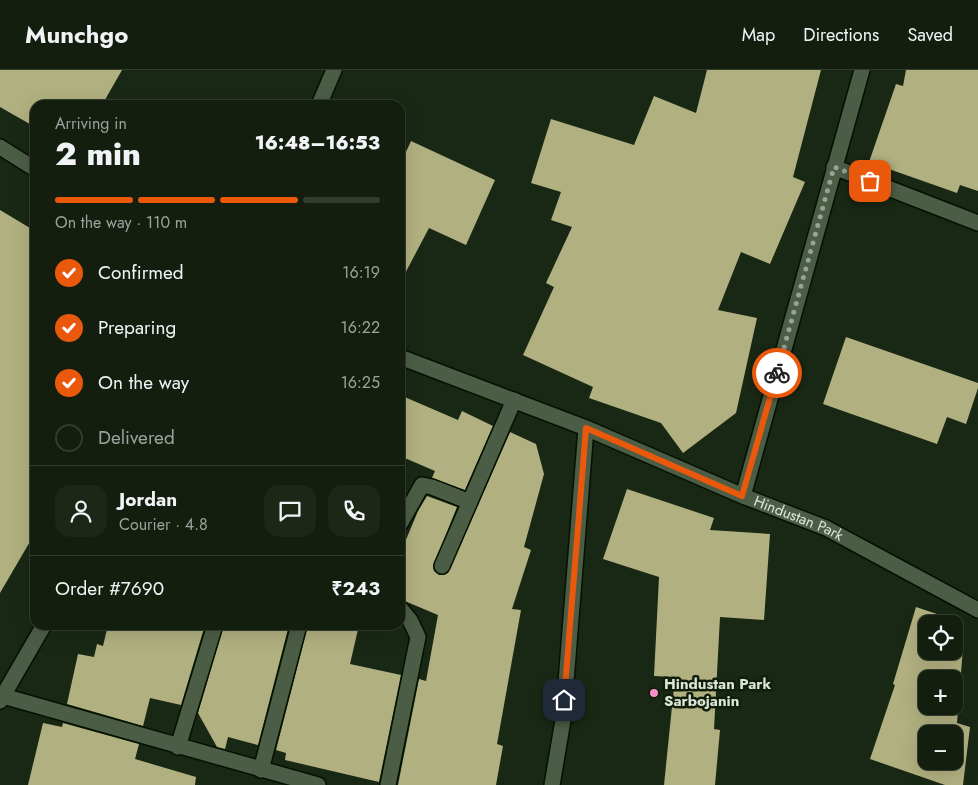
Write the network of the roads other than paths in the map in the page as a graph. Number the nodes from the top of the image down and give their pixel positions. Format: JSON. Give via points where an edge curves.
{"nodes":[{"id":1,"x":334,"y":70,"type":"edge"},
{"id":2,"x":862,"y":70,"type":"edge"},
{"id":3,"x":321,"y":100,"type":"edge"},
{"id":4,"x":0,"y":147,"type":"edge"},
{"id":5,"x":30,"y":166,"type":"edge"},
{"id":6,"x":834,"y":167,"type":"junction"},
{"id":7,"x":978,"y":223,"type":"edge"},
{"id":8,"x":405,"y":359,"type":"edge"},
{"id":9,"x":514,"y":400,"type":"junction"},
{"id":10,"x":586,"y":428,"type":"junction"},
{"id":11,"x":742,"y":496,"type":"junction"},
{"id":12,"x":470,"y":502,"type":"junction"},
{"id":13,"x":405,"y":515,"type":"edge"},
{"id":14,"x":442,"y":566,"type":"dead end"},
{"id":15,"x":978,"y":610,"type":"edge"},
{"id":16,"x":405,"y":614,"type":"edge"},
{"id":17,"x":41,"y":630,"type":"edge"},
{"id":18,"x":213,"y":630,"type":"edge"},
{"id":19,"x":299,"y":630,"type":"edge"},
{"id":20,"x":1,"y":698,"type":"edge"},
{"id":21,"x":178,"y":747,"type":"junction"},
{"id":22,"x":261,"y":770,"type":"junction"},
{"id":23,"x":318,"y":785,"type":"edge"},
{"id":24,"x":388,"y":785,"type":"edge"},
{"id":25,"x":552,"y":785,"type":"edge"}],
"edges":[{"from":1,"to":3,"type":"street"},
{"from":2,"to":6,"type":"street"},
{"from":4,"to":5,"type":"street"},
{"from":6,"to":7,"type":"street"},
{"from":6,"to":11,"type":"street"},
{"from":8,"to":9,"type":"street","name":"Hindustan Park"},
{"from":9,"to":10,"type":"street","name":"Hindustan Park"},
{"from":9,"to":12,"type":"street"},
{"from":10,"to":11,"type":"street","name":"Hindustan Park"},
{"from":10,"to":25,"type":"street","via":[[563,720]]},
{"from":11,"to":15,"type":"street","name":"Hindustan Park","via":[[826,528]]},
{"from":12,"to":13,"type":"street","via":[[422,485]]},
{"from":12,"to":14,"type":"street"},
{"from":16,"to":24,"type":"street","via":[[418,637]]},
{"from":17,"to":20,"type":"street"},
{"from":18,"to":21,"type":"street"},
{"from":19,"to":22,"type":"street"},
{"from":20,"to":21,"type":"street"},
{"from":21,"to":22,"type":"street"},
{"from":22,"to":23,"type":"street"}]}
